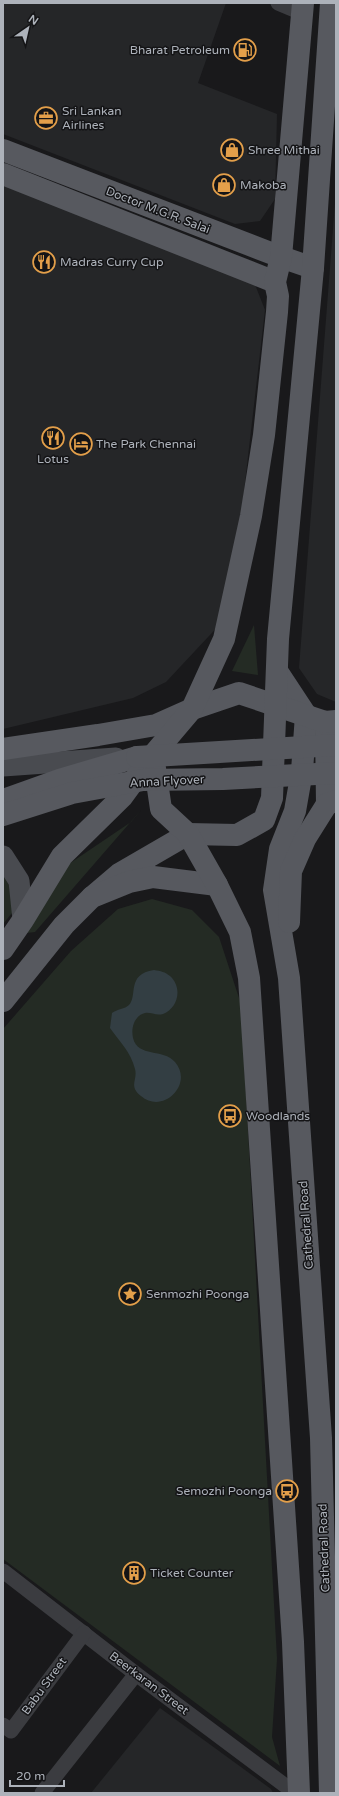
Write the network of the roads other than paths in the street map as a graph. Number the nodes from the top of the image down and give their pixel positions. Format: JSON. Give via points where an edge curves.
{"nodes":[{"id":1,"x":278,"y":3,"type":"edge"},
{"id":2,"x":331,"y":3,"type":"edge"},
{"id":3,"x":302,"y":8,"type":"edge"},
{"id":4,"x":3,"y":150,"type":"edge"},
{"id":5,"x":3,"y":174,"type":"edge"},
{"id":6,"x":281,"y":257,"type":"junction"},
{"id":7,"x":313,"y":268,"type":"junction"},
{"id":8,"x":275,"y":282,"type":"junction"},
{"id":9,"x":277,"y":671,"type":"junction"},
{"id":10,"x":275,"y":704,"type":"junction"},
{"id":11,"x":192,"y":709,"type":"junction"},
{"id":12,"x":323,"y":719,"type":"edge"},
{"id":13,"x":336,"y":745,"type":"edge"},
{"id":14,"x":3,"y":749,"type":"edge"},
{"id":15,"x":145,"y":756,"type":"junction"},
{"id":16,"x":3,"y":766,"type":"edge"},
{"id":17,"x":336,"y":773,"type":"edge"},
{"id":18,"x":3,"y":800,"type":"edge"},
{"id":19,"x":332,"y":803,"type":"edge"},
{"id":20,"x":3,"y":815,"type":"edge"},
{"id":21,"x":188,"y":834,"type":"junction"},
{"id":22,"x":3,"y":856,"type":"edge"},
{"id":23,"x":217,"y":885,"type":"junction"},
{"id":24,"x":92,"y":897,"type":"junction"},
{"id":25,"x":23,"y":920,"type":"junction"},
{"id":26,"x":3,"y":948,"type":"edge"},
{"id":27,"x":288,"y":971,"type":"junction"},
{"id":28,"x":3,"y":1001,"type":"edge"},
{"id":29,"x":3,"y":1571,"type":"edge"},
{"id":30,"x":84,"y":1633,"type":"junction"},
{"id":31,"x":136,"y":1674,"type":"junction"},
{"id":32,"x":6,"y":1733,"type":"edge"},
{"id":33,"x":42,"y":1793,"type":"edge"},
{"id":34,"x":295,"y":1793,"type":"edge"},
{"id":35,"x":299,"y":1793,"type":"edge"},
{"id":36,"x":330,"y":1793,"type":"edge"}],
"edges":[{"from":1,"to":3,"type":"street"},
{"from":2,"to":7,"type":"main road"},
{"from":3,"to":6,"type":"main road"},
{"from":4,"to":6,"type":"main road","name":"Doctor M.G.R. Salai"},
{"from":5,"to":8,"type":"main road","name":"Doctor M.G.R. Salai"},
{"from":6,"to":7,"type":"main road","name":"Doctor M.G.R. Salai"},
{"from":6,"to":8,"type":"main road"},
{"from":7,"to":9,"type":"main road"},
{"from":8,"to":11,"type":"main road","via":[[278,296],[277,312],[264,435],[251,516],[224,638]]},
{"from":9,"to":10,"type":"main road"},
{"from":9,"to":12,"type":"main road"},
{"from":10,"to":11,"type":"main road","via":[[239,693]]},
{"from":10,"to":12,"type":"main road"},
{"from":10,"to":21,"type":"main road","via":[[272,798],[264,820],[237,835]]},
{"from":11,"to":14,"type":"main road","via":[[156,725]]},
{"from":11,"to":15,"type":"main road"},
{"from":12,"to":19,"type":"main road"},
{"from":12,"to":27,"type":"main road","name":"Cathedral Road","via":[[302,770],[295,810],[280,849],[274,890]]},
{"from":13,"to":15,"type":"main road","name":"Anna Flyover","bridge":true},
{"from":15,"to":16,"type":"main road","name":"Anna Flyover"},
{"from":15,"to":18,"type":"main road","name":"Anna Flyover","via":[[59,780]]},
{"from":15,"to":21,"type":"main road","via":[[161,809]]},
{"from":15,"to":25,"type":"main road","via":[[122,797],[62,856]]},
{"from":17,"to":20,"type":"main road","name":"Anna Flyover","bridge":true,"via":[[142,780],[72,793]]},
{"from":19,"to":27,"type":"main road","via":[[305,839],[291,872]]},
{"from":21,"to":23,"type":"main road"},
{"from":21,"to":24,"type":"main road","via":[[119,874]]},
{"from":22,"to":25,"type":"main road","via":[[19,881]]},
{"from":23,"to":24,"type":"main road","via":[[153,877],[129,882]]},
{"from":23,"to":35,"type":"main road","via":[[240,932],[249,978],[293,1642]]},
{"from":24,"to":28,"type":"main road","via":[[64,925]]},
{"from":25,"to":26,"type":"main road"},
{"from":27,"to":36,"type":"main road","name":"Cathedral Road","via":[[321,1438]]},
{"from":29,"to":30,"type":"street","name":"Beerkaran Street"},
{"from":30,"to":31,"type":"street","name":"Beerkaran Street"},
{"from":30,"to":32,"type":"street","name":"Babu Street"},
{"from":31,"to":33,"type":"street"},
{"from":31,"to":34,"type":"street","name":"Beerkaran Street"}]}
